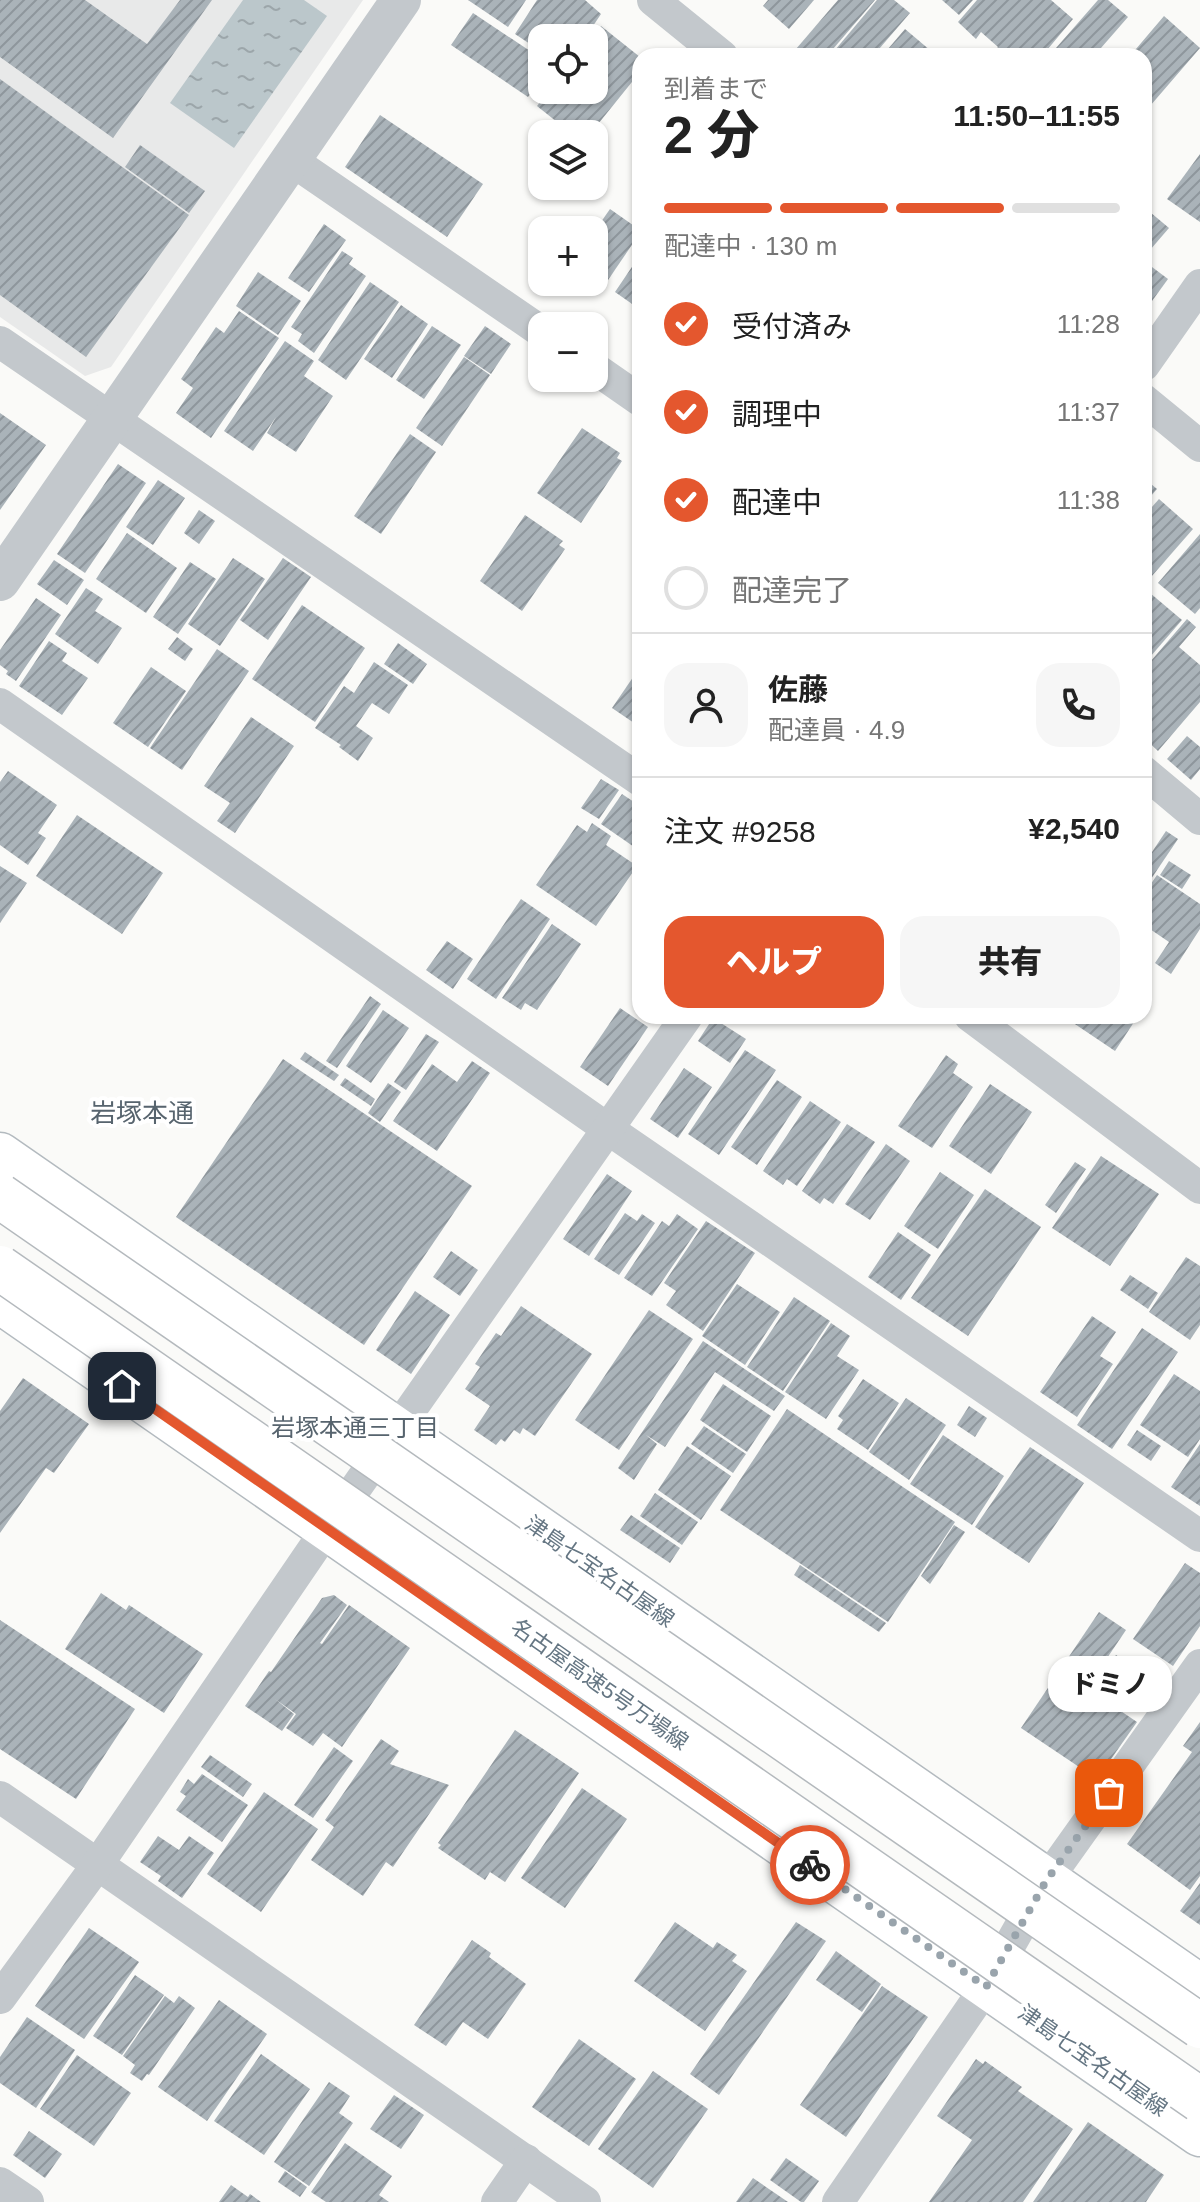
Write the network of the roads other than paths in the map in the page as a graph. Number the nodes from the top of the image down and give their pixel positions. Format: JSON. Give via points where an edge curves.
{"nodes":[{"id":1,"x":401,"y":0,"type":"edge"},
{"id":2,"x":653,"y":0,"type":"edge"},
{"id":3,"x":712,"y":48,"type":"edge"},
{"id":4,"x":291,"y":160,"type":"junction"},
{"id":5,"x":1200,"y":285,"type":"edge"},
{"id":6,"x":528,"y":322,"type":"edge"},
{"id":7,"x":0,"y":342,"type":"edge"},
{"id":8,"x":1152,"y":354,"type":"edge"},
{"id":9,"x":608,"y":378,"type":"edge"},
{"id":10,"x":632,"y":394,"type":"edge"},
{"id":11,"x":1152,"y":407,"type":"edge"},
{"id":12,"x":113,"y":419,"type":"junction"},
{"id":13,"x":1200,"y":446,"type":"edge"},
{"id":14,"x":0,"y":581,"type":"edge"},
{"id":15,"x":0,"y":704,"type":"edge"},
{"id":16,"x":632,"y":775,"type":"edge"},
{"id":17,"x":1152,"y":779,"type":"edge"},
{"id":18,"x":1200,"y":819,"type":"edge"},
{"id":19,"x":681,"y":1024,"type":"edge"},
{"id":20,"x":981,"y":1024,"type":"edge"},
{"id":21,"x":608,"y":1129,"type":"junction"},
{"id":22,"x":0,"y":1155,"type":"edge"},
{"id":23,"x":1200,"y":1188,"type":"edge"},
{"id":24,"x":0,"y":1196,"type":"edge"},
{"id":25,"x":0,"y":1268,"type":"edge"},
{"id":26,"x":0,"y":1301,"type":"edge"},
{"id":27,"x":397,"y":1429,"type":"junction"},
{"id":28,"x":327,"y":1529,"type":"junction"},
{"id":29,"x":1200,"y":1536,"type":"edge"},
{"id":30,"x":1200,"y":1665,"type":"edge"},
{"id":31,"x":0,"y":1797,"type":"edge"},
{"id":32,"x":98,"y":1864,"type":"junction"},
{"id":33,"x":1046,"y":1881,"type":"junction"},
{"id":34,"x":986,"y":1987,"type":"junction"},
{"id":35,"x":1200,"y":1987,"type":"edge"},
{"id":36,"x":0,"y":1998,"type":"edge"},
{"id":37,"x":1200,"y":2026,"type":"edge"},
{"id":38,"x":1200,"y":2100,"type":"edge"},
{"id":39,"x":1200,"y":2134,"type":"edge"},
{"id":40,"x":526,"y":2160,"type":"junction"},
{"id":41,"x":0,"y":2183,"type":"edge"},
{"id":42,"x":28,"y":2202,"type":"edge"},
{"id":43,"x":497,"y":2202,"type":"edge"},
{"id":44,"x":585,"y":2202,"type":"edge"},
{"id":45,"x":838,"y":2202,"type":"edge"}],
"edges":[{"from":1,"to":4,"type":"street"},
{"from":2,"to":3,"type":"street"},
{"from":4,"to":6,"type":"street"},
{"from":4,"to":12,"type":"street"},
{"from":5,"to":8,"type":"street"},
{"from":7,"to":12,"type":"street"},
{"from":9,"to":10,"type":"street"},
{"from":11,"to":13,"type":"street"},
{"from":12,"to":14,"type":"street"},
{"from":12,"to":16,"type":"street"},
{"from":15,"to":21,"type":"street"},
{"from":17,"to":18,"type":"street"},
{"from":19,"to":21,"type":"street"},
{"from":20,"to":23,"type":"street"},
{"from":21,"to":27,"type":"street"},
{"from":21,"to":29,"type":"street"},
{"from":22,"to":27,"type":"main road","name":"津島七宝名古屋線"},
{"from":24,"to":37,"type":"main road","bridge":true},
{"from":25,"to":38,"type":"main road","name":"名古屋高速5号万場線","bridge":true},
{"from":26,"to":28,"type":"main road","name":"津島七宝名古屋線"},
{"from":27,"to":28,"type":"street"},
{"from":27,"to":33,"type":"main road","name":"津島七宝名古屋線"},
{"from":28,"to":32,"type":"street"},
{"from":28,"to":34,"type":"main road","name":"津島七宝名古屋線"},
{"from":30,"to":33,"type":"street"},
{"from":31,"to":32,"type":"street"},
{"from":32,"to":36,"type":"street"},
{"from":32,"to":40,"type":"street"},
{"from":33,"to":34,"type":"street"},
{"from":33,"to":35,"type":"main road","name":"津島七宝名古屋線"},
{"from":34,"to":39,"type":"main road","name":"津島七宝名古屋線"},
{"from":34,"to":45,"type":"street"},
{"from":40,"to":43,"type":"street"},
{"from":40,"to":44,"type":"street"},
{"from":41,"to":42,"type":"street"}]}
